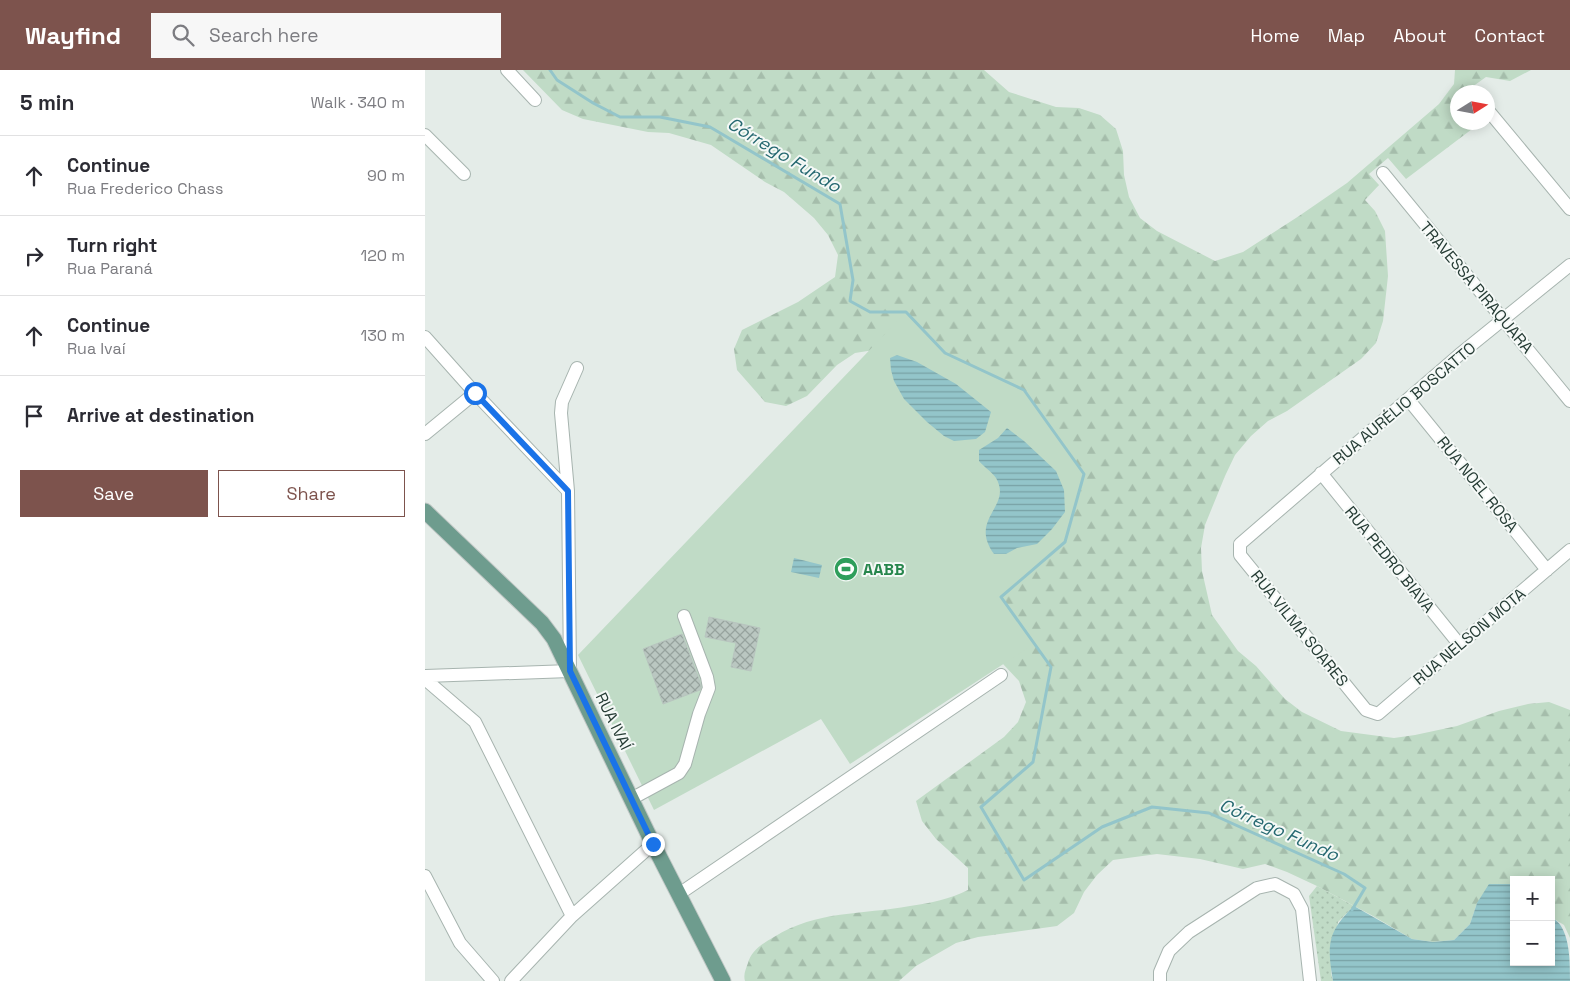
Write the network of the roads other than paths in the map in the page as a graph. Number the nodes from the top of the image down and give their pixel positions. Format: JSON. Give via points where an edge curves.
{"nodes":[{"id":1,"x":507,"y":70,"type":"edge"},
{"id":2,"x":535,"y":100,"type":"dead end"},
{"id":3,"x":1495,"y":119,"type":"edge"},
{"id":4,"x":425,"y":135,"type":"edge"},
{"id":5,"x":1383,"y":173,"type":"dead end"},
{"id":6,"x":464,"y":174,"type":"dead end"},
{"id":7,"x":1570,"y":209,"type":"edge"},
{"id":8,"x":1570,"y":265,"type":"edge"},
{"id":9,"x":1504,"y":319,"type":"junction"},
{"id":10,"x":425,"y":336,"type":"edge"},
{"id":11,"x":577,"y":368,"type":"dead end"},
{"id":12,"x":475,"y":393,"type":"junction"},
{"id":13,"x":1408,"y":399,"type":"junction"},
{"id":14,"x":1570,"y":401,"type":"edge"},
{"id":15,"x":425,"y":434,"type":"edge"},
{"id":16,"x":1321,"y":473,"type":"junction"},
{"id":17,"x":568,"y":491,"type":"junction"},
{"id":18,"x":425,"y":511,"type":"edge"},
{"id":19,"x":1240,"y":544,"type":"joint"},
{"id":20,"x":1570,"y":550,"type":"edge"},
{"id":21,"x":1547,"y":570,"type":"junction"},
{"id":22,"x":684,"y":616,"type":"dead end"},
{"id":23,"x":1459,"y":644,"type":"junction"},
{"id":24,"x":570,"y":671,"type":"junction"},
{"id":25,"x":1001,"y":675,"type":"dead end"},
{"id":26,"x":425,"y":677,"type":"edge"},
{"id":27,"x":1366,"y":710,"type":"joint"},
{"id":28,"x":631,"y":799,"type":"junction"},
{"id":29,"x":653,"y":844,"type":"junction"},
{"id":30,"x":425,"y":876,"type":"edge"},
{"id":31,"x":679,"y":894,"type":"junction"},
{"id":32,"x":573,"y":916,"type":"junction"},
{"id":33,"x":493,"y":981,"type":"edge"},
{"id":34,"x":511,"y":981,"type":"edge"},
{"id":35,"x":723,"y":981,"type":"edge"},
{"id":36,"x":1160,"y":981,"type":"edge"},
{"id":37,"x":1310,"y":981,"type":"edge"}],
"edges":[{"from":1,"to":2,"type":"street"},
{"from":3,"to":7,"type":"street"},
{"from":4,"to":6,"type":"street"},
{"from":5,"to":9,"type":"street","name":"TRAVESSA PIRAQUARA"},
{"from":8,"to":9,"type":"street","name":"RUA AURÉLIO BOSCATTO"},
{"from":9,"to":13,"type":"street","name":"RUA AURÉLIO BOSCATTO"},
{"from":9,"to":14,"type":"street","name":"TRAVESSA PIRAQUARA"},
{"from":10,"to":12,"type":"street"},
{"from":11,"to":17,"type":"street","via":[[562,402],[561,413]]},
{"from":12,"to":15,"type":"street"},
{"from":12,"to":17,"type":"street"},
{"from":13,"to":16,"type":"street","name":"RUA AURÉLIO BOSCATTO"},
{"from":13,"to":21,"type":"street","name":"RUA NOEL ROSA"},
{"from":16,"to":19,"type":"street","name":"RUA AURÉLIO BOSCATTO"},
{"from":16,"to":23,"type":"street","name":"RUA PEDRO BIAVA"},
{"from":17,"to":24,"type":"street"},
{"from":18,"to":24,"type":"main road","name":"RUA IVAÍ","via":[[542,623]]},
{"from":19,"to":27,"type":"street","name":"RUA VILMA SOARES","via":[[1240,555]]},
{"from":20,"to":21,"type":"street","name":"RUA NELSON MOTA"},
{"from":21,"to":23,"type":"street","name":"RUA NELSON MOTA"},
{"from":22,"to":28,"type":"street","via":[[709,688],[685,764],[679,773]]},
{"from":23,"to":27,"type":"street","name":"RUA NELSON MOTA","via":[[1378,714]]},
{"from":24,"to":26,"type":"street"},
{"from":24,"to":28,"type":"main road","name":"RUA IVAÍ"},
{"from":25,"to":31,"type":"street"},
{"from":26,"to":32,"type":"street","via":[[475,722]]},
{"from":28,"to":29,"type":"main road","name":"RUA IVAÍ"},
{"from":29,"to":31,"type":"main road","name":"RUA IVAÍ"},
{"from":29,"to":32,"type":"street"},
{"from":30,"to":33,"type":"street","via":[[460,943]]},
{"from":31,"to":35,"type":"main road","name":"RUA IVAÍ"},
{"from":32,"to":34,"type":"street"},
{"from":36,"to":37,"type":"street","via":[[1160,972],[1169,951],[1189,932],[1257,888],[1275,884],[1295,894],[1302,908]]}]}
